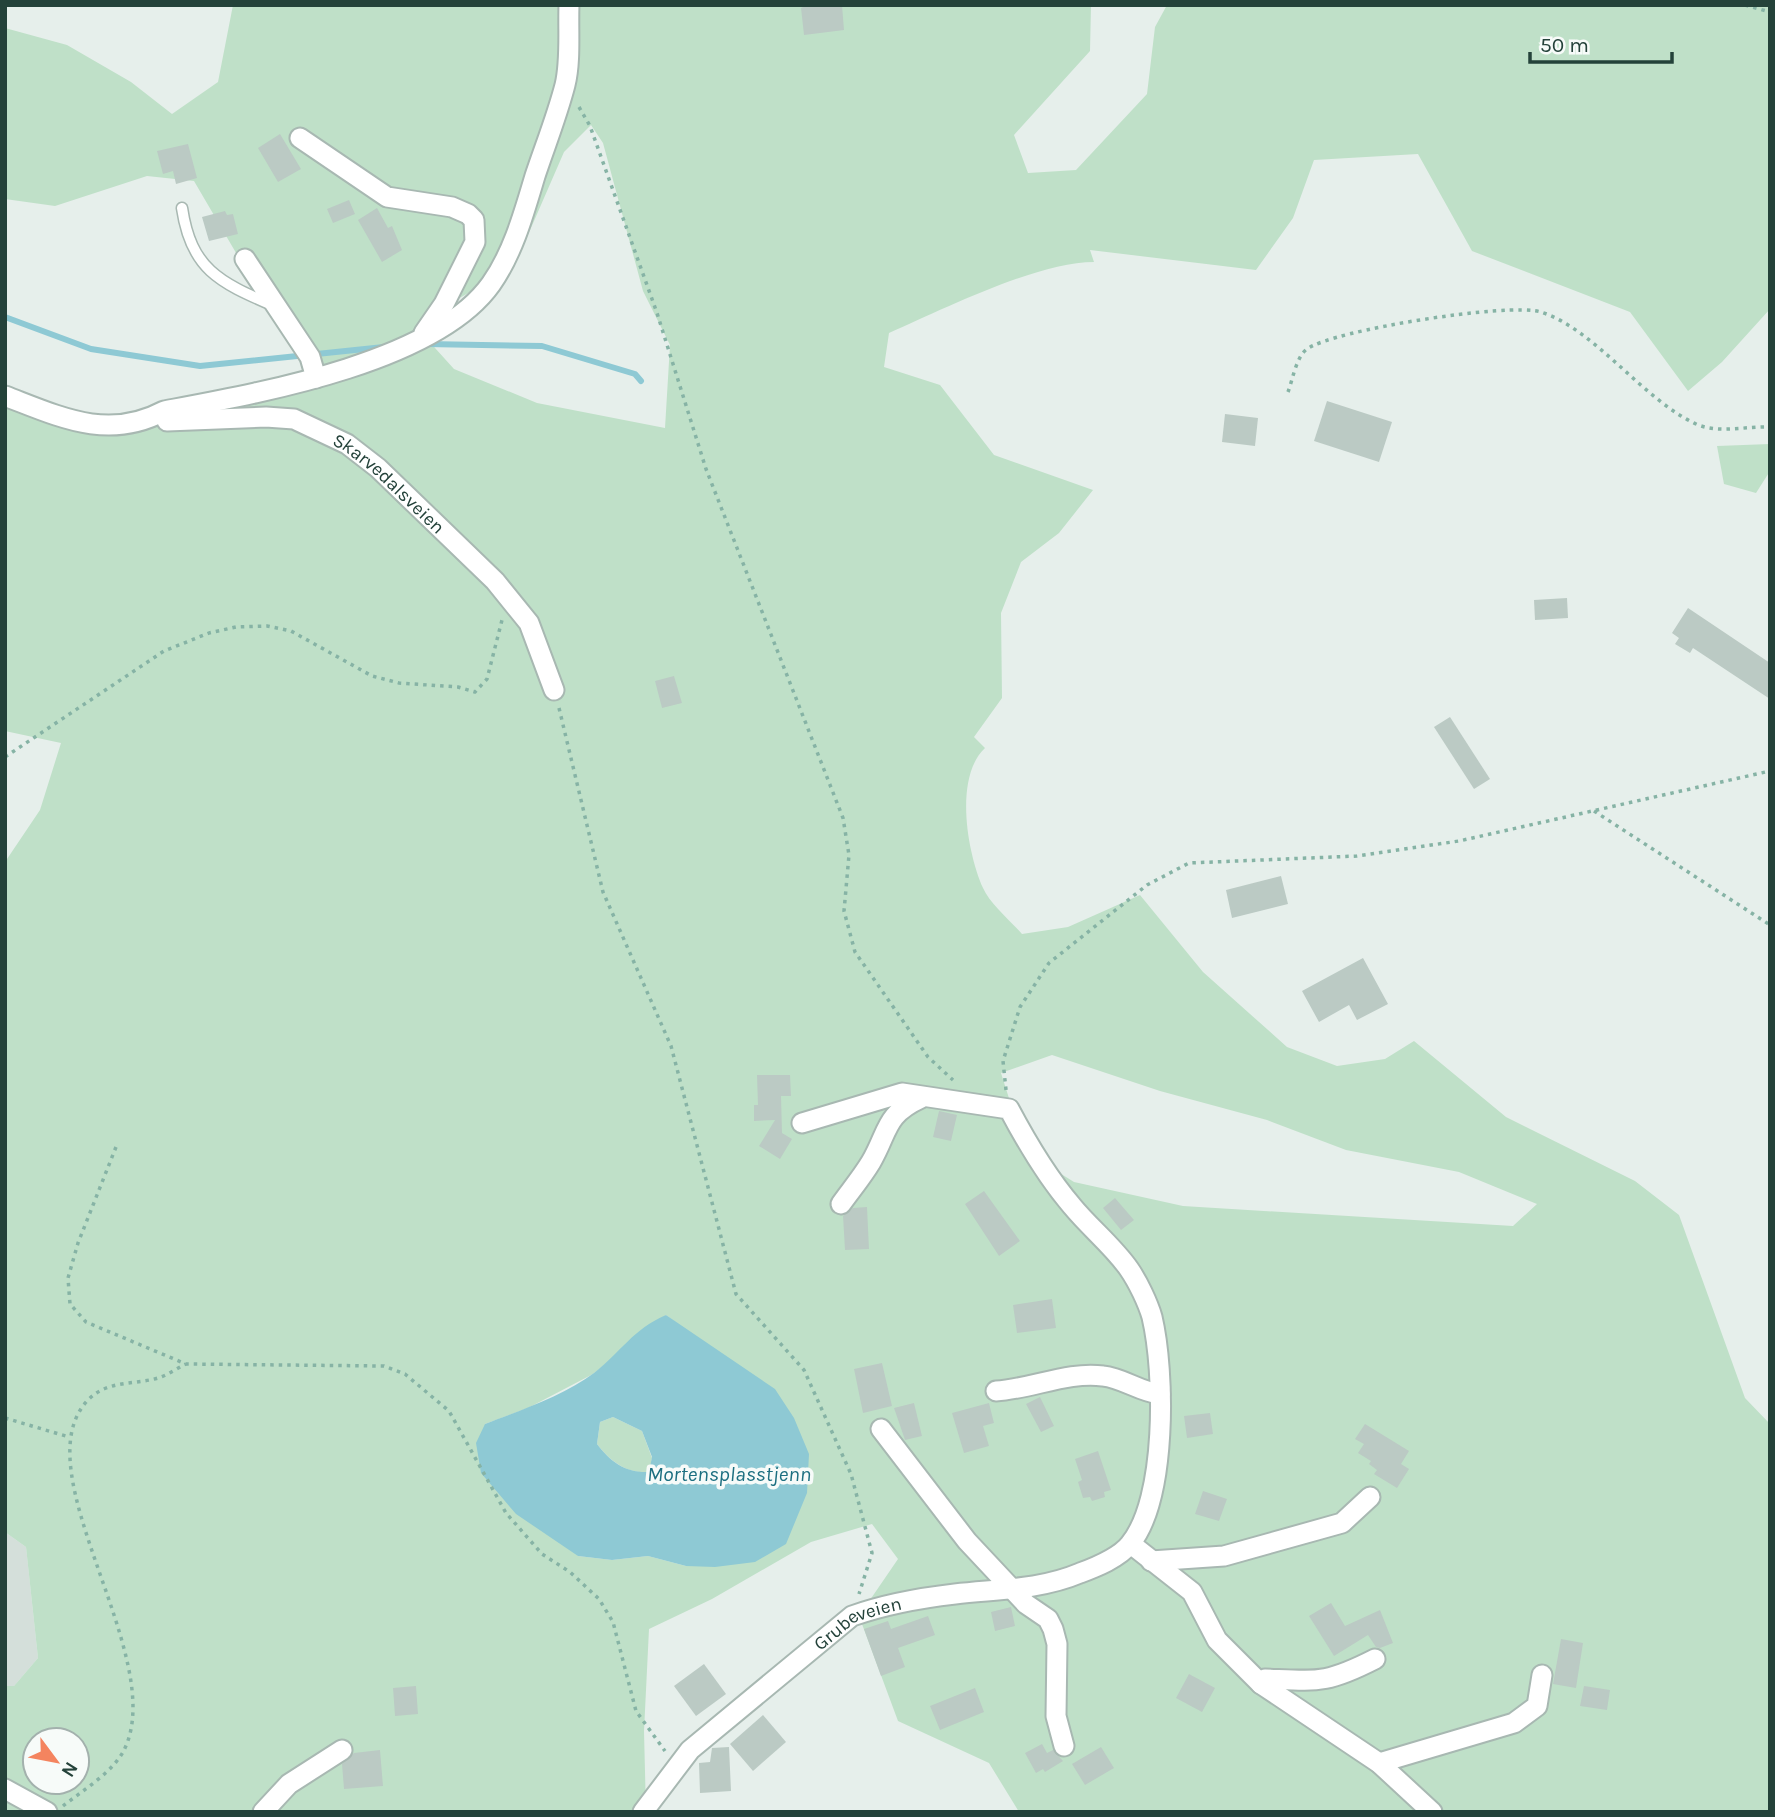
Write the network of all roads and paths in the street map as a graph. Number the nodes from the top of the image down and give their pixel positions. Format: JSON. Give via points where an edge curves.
{"nodes":[{"id":1,"x":569,"y":5,"type":"edge"},
{"id":2,"x":1745,"y":5,"type":"edge"},
{"id":3,"x":1770,"y":12,"type":"edge"},
{"id":4,"x":566,"y":82,"type":"junction"},
{"id":5,"x":300,"y":138,"type":"dead end"},
{"id":6,"x":182,"y":208,"type":"dead end"},
{"id":7,"x":245,"y":259,"type":"dead end"},
{"id":8,"x":279,"y":308,"type":"junction"},
{"id":9,"x":422,"y":337,"type":"junction"},
{"id":10,"x":316,"y":378,"type":"junction"},
{"id":11,"x":1288,"y":392,"type":"dead end"},
{"id":12,"x":5,"y":396,"type":"edge"},
{"id":13,"x":141,"y":423,"type":"junction"},
{"id":14,"x":1770,"y":427,"type":"edge"},
{"id":15,"x":515,"y":605,"type":"junction"},
{"id":16,"x":554,"y":690,"type":"joint"},
{"id":17,"x":5,"y":757,"type":"edge"},
{"id":18,"x":1770,"y":771,"type":"edge"},
{"id":19,"x":1594,"y":811,"type":"junction"},
{"id":20,"x":1770,"y":925,"type":"edge"},
{"id":21,"x":925,"y":1097,"type":"junction"},
{"id":22,"x":977,"y":1104,"type":"junction"},
{"id":23,"x":1009,"y":1109,"type":"junction"},
{"id":24,"x":802,"y":1123,"type":"dead end"},
{"id":25,"x":116,"y":1147,"type":"dead end"},
{"id":26,"x":841,"y":1204,"type":"dead end"},
{"id":27,"x":186,"y":1364,"type":"junction"},
{"id":28,"x":996,"y":1391,"type":"dead end"},
{"id":29,"x":1160,"y":1394,"type":"junction"},
{"id":30,"x":5,"y":1418,"type":"edge"},
{"id":31,"x":881,"y":1429,"type":"dead end"},
{"id":32,"x":69,"y":1437,"type":"junction"},
{"id":33,"x":1370,"y":1497,"type":"dead end"},
{"id":34,"x":1131,"y":1544,"type":"junction"},
{"id":35,"x":1151,"y":1561,"type":"junction"},
{"id":36,"x":1012,"y":1591,"type":"junction"},
{"id":37,"x":852,"y":1616,"type":"junction"},
{"id":38,"x":1374,"y":1659,"type":"dead end"},
{"id":39,"x":1542,"y":1675,"type":"dead end"},
{"id":40,"x":1261,"y":1684,"type":"junction"},
{"id":41,"x":1064,"y":1745,"type":"dead end"},
{"id":42,"x":342,"y":1750,"type":"dead end"},
{"id":43,"x":1379,"y":1763,"type":"junction"},
{"id":44,"x":677,"y":1767,"type":"junction"},
{"id":45,"x":5,"y":1789,"type":"edge"},
{"id":46,"x":47,"y":1812,"type":"edge"},
{"id":47,"x":56,"y":1812,"type":"edge"},
{"id":48,"x":263,"y":1812,"type":"edge"},
{"id":49,"x":643,"y":1812,"type":"edge"},
{"id":50,"x":1432,"y":1812,"type":"edge"}],
"edges":[{"from":1,"to":4,"type":"street","name":"Skarvedalsveien"},
{"from":2,"to":3,"type":"path"},
{"from":4,"to":9,"type":"street","name":"Skarvedalsveien","via":[[508,256],[490,286],[458,316]]},
{"from":4,"to":22,"type":"path","via":[[590,126],[657,313],[706,469],[843,818],[849,855],[845,911],[855,952],[928,1057]]},
{"from":5,"to":9,"type":"street","via":[[387,197],[452,207],[474,220],[475,242]]},
{"from":6,"to":8,"type":"lane","via":[[190,244],[204,267]]},
{"from":7,"to":8,"type":"street"},
{"from":8,"to":10,"type":"street","via":[[310,357]]},
{"from":9,"to":10,"type":"street","name":"Skarvedalsveien"},
{"from":10,"to":13,"type":"street","name":"Skarvedalsveien","via":[[164,411]]},
{"from":11,"to":14,"type":"path","via":[[1301,355],[1326,340],[1454,314],[1521,309],[1541,312],[1564,324],[1657,400],[1697,425]]},
{"from":12,"to":13,"type":"street","name":"Skarvedalsveien","via":[[57,416],[110,428]]},
{"from":13,"to":15,"type":"street","name":"Skarvedalsveien","via":[[266,416],[313,426],[378,468]]},
{"from":15,"to":16,"type":"street","name":"Skarvedalsveien","via":[[529,623]]},
{"from":15,"to":17,"type":"path","via":[[496,632],[487,678],[475,692],[372,676],[291,631],[236,627],[164,651]]},
{"from":16,"to":37,"type":"path","via":[[603,892],[671,1046],[736,1294],[804,1370],[851,1474],[872,1553]]},
{"from":18,"to":19,"type":"path"},
{"from":19,"to":20,"type":"path"},
{"from":19,"to":23,"type":"path","via":[[1459,841],[1357,856],[1189,863],[1147,885],[1049,964],[1020,1007],[1003,1061]]},
{"from":21,"to":22,"type":"street"},
{"from":21,"to":24,"type":"street","via":[[902,1093]]},
{"from":21,"to":26,"type":"street","via":[[900,1108],[889,1119],[871,1162]]},
{"from":22,"to":23,"type":"street"},
{"from":23,"to":29,"type":"street","via":[[1030,1148],[1071,1205],[1129,1269],[1151,1315]]},
{"from":25,"to":27,"type":"path","via":[[71,1266],[70,1304],[86,1322]]},
{"from":27,"to":32,"type":"path","via":[[159,1378],[110,1385],[88,1400]]},
{"from":27,"to":44,"type":"path","via":[[384,1366],[405,1374],[436,1398],[449,1411],[506,1513],[542,1554],[599,1599],[613,1622],[636,1711]]},
{"from":28,"to":29,"type":"street","via":[[1102,1375]]},
{"from":29,"to":34,"type":"street","via":[[1156,1476],[1146,1517]]},
{"from":30,"to":32,"type":"path"},
{"from":31,"to":36,"type":"street","via":[[967,1541]]},
{"from":32,"to":47,"type":"path","via":[[69,1458],[86,1535],[126,1653],[133,1707],[125,1748],[100,1777]]},
{"from":33,"to":35,"type":"street","via":[[1342,1523],[1224,1556]]},
{"from":34,"to":35,"type":"street"},
{"from":34,"to":36,"type":"street","name":"Grubeveien","via":[[1079,1574]]},
{"from":35,"to":40,"type":"street","via":[[1192,1592],[1217,1640]]},
{"from":36,"to":37,"type":"street","name":"Grubeveien","via":[[885,1605]]},
{"from":36,"to":41,"type":"street","via":[[1054,1629],[1056,1716]]},
{"from":37,"to":44,"type":"street","name":"Grubeveien","via":[[690,1750]]},
{"from":38,"to":40,"type":"street","via":[[1338,1678],[1265,1679]]},
{"from":39,"to":43,"type":"street","via":[[1537,1706],[1514,1723]]},
{"from":40,"to":43,"type":"street"},
{"from":42,"to":48,"type":"street","via":[[289,1784]]},
{"from":43,"to":50,"type":"street"},
{"from":44,"to":49,"type":"street","name":"Grubeveien"},
{"from":45,"to":46,"type":"street"}]}
